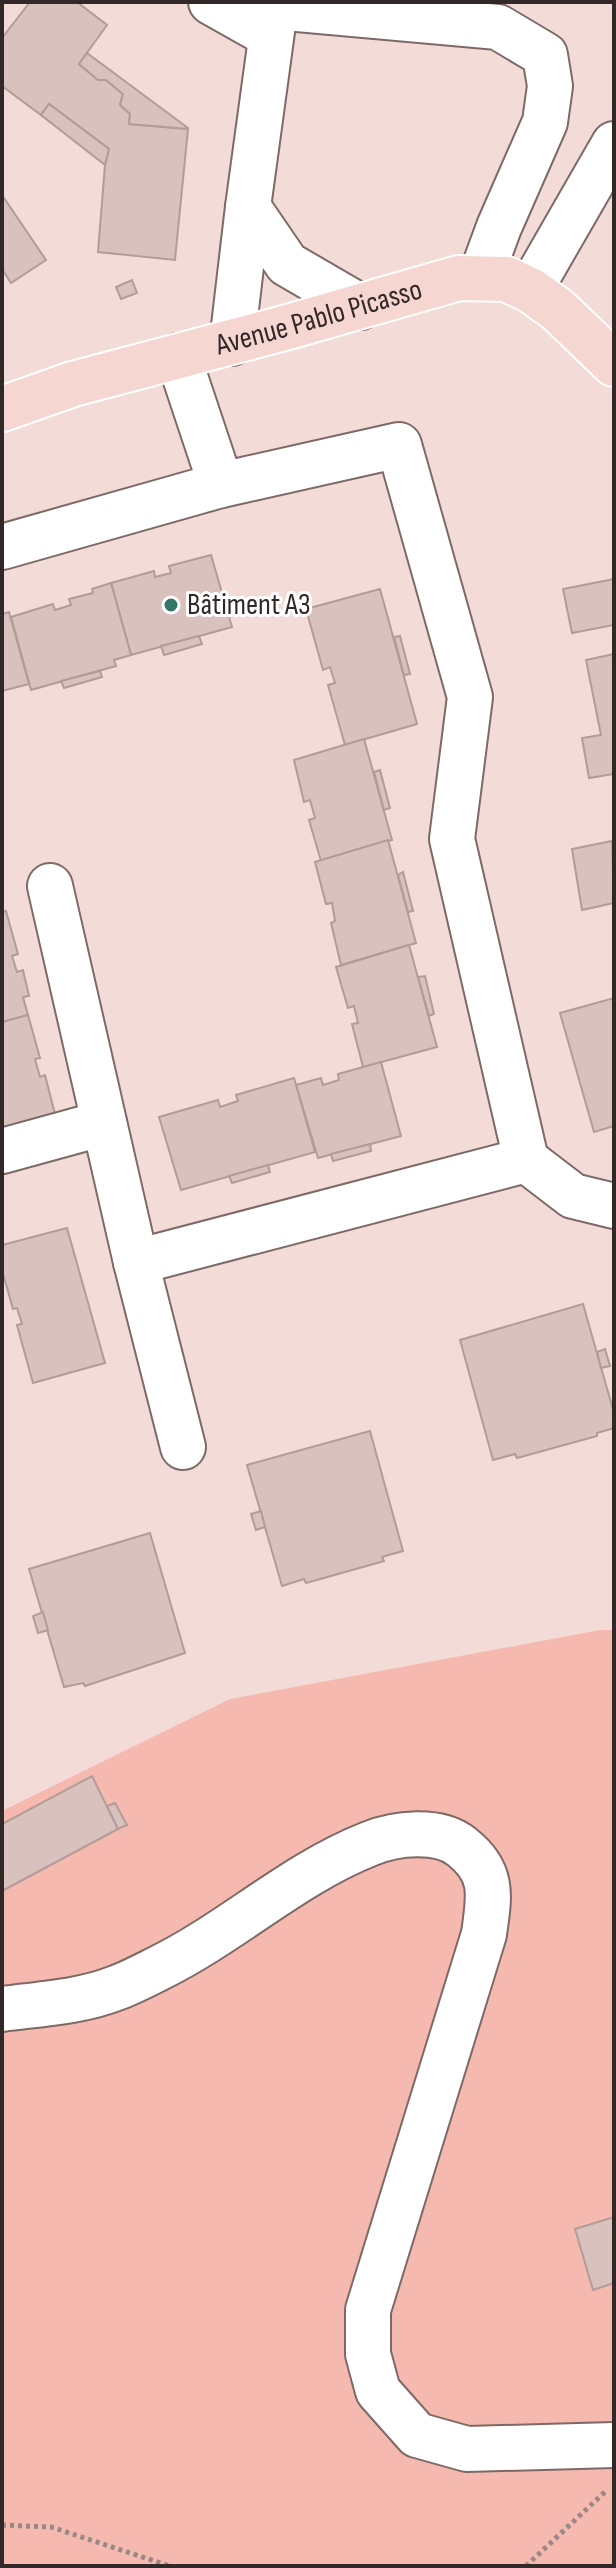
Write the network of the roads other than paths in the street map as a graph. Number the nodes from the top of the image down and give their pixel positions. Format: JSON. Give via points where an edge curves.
{"nodes":[{"id":1,"x":211,"y":2,"type":"edge"},
{"id":2,"x":274,"y":15,"type":"edge"},
{"id":3,"x":614,"y":144,"type":"edge"},
{"id":4,"x":248,"y":207,"type":"junction"},
{"id":5,"x":481,"y":276,"type":"junction"},
{"id":6,"x":530,"y":290,"type":"junction"},
{"id":7,"x":361,"y":307,"type":"junction"},
{"id":8,"x":232,"y":343,"type":"junction"},
{"id":9,"x":178,"y":356,"type":"junction"},
{"id":10,"x":614,"y":364,"type":"edge"},
{"id":11,"x":2,"y":409,"type":"edge"},
{"id":12,"x":221,"y":485,"type":"junction"},
{"id":13,"x":2,"y":547,"type":"edge"},
{"id":14,"x":50,"y":886,"type":"dead end"},
{"id":15,"x":104,"y":1123,"type":"junction"},
{"id":16,"x":2,"y":1151,"type":"edge"},
{"id":17,"x":526,"y":1160,"type":"junction"},
{"id":18,"x":614,"y":1206,"type":"edge"},
{"id":19,"x":136,"y":1262,"type":"junction"},
{"id":20,"x":183,"y":1447,"type":"dead end"},
{"id":21,"x":2,"y":2009,"type":"edge"},
{"id":22,"x":614,"y":2445,"type":"edge"}],
"edges":[{"from":1,"to":2,"type":"street"},
{"from":2,"to":4,"type":"street"},
{"from":2,"to":5,"type":"street","via":[[498,27],[545,55],[550,86],[545,122]]},
{"from":3,"to":6,"type":"street"},
{"from":4,"to":7,"type":"street","via":[[287,264]]},
{"from":4,"to":8,"type":"street"},
{"from":5,"to":6,"type":"main road","name":"Avenue Pablo Picasso"},
{"from":5,"to":7,"type":"main road","name":"Avenue Pablo Picasso"},
{"from":6,"to":10,"type":"main road","name":"Avenue Pablo Picasso"},
{"from":7,"to":8,"type":"main road","name":"Avenue Pablo Picasso"},
{"from":8,"to":9,"type":"main road","name":"Avenue Pablo Picasso"},
{"from":9,"to":11,"type":"main road","name":"Avenue Pablo Picasso"},
{"from":9,"to":12,"type":"street"},
{"from":12,"to":13,"type":"street"},
{"from":12,"to":17,"type":"street","via":[[399,445],[470,697],[452,839]]},
{"from":14,"to":15,"type":"street"},
{"from":15,"to":16,"type":"street"},
{"from":15,"to":19,"type":"street"},
{"from":17,"to":18,"type":"street","via":[[573,1196]]},
{"from":17,"to":19,"type":"street"},
{"from":19,"to":20,"type":"street"},
{"from":21,"to":22,"type":"street","via":[[114,1989],[164,1966],[372,1842],[402,1836],[455,1841],[483,1871],[485,1923],[368,2310],[368,2354],[378,2391],[417,2435],[467,2449]]}]}
